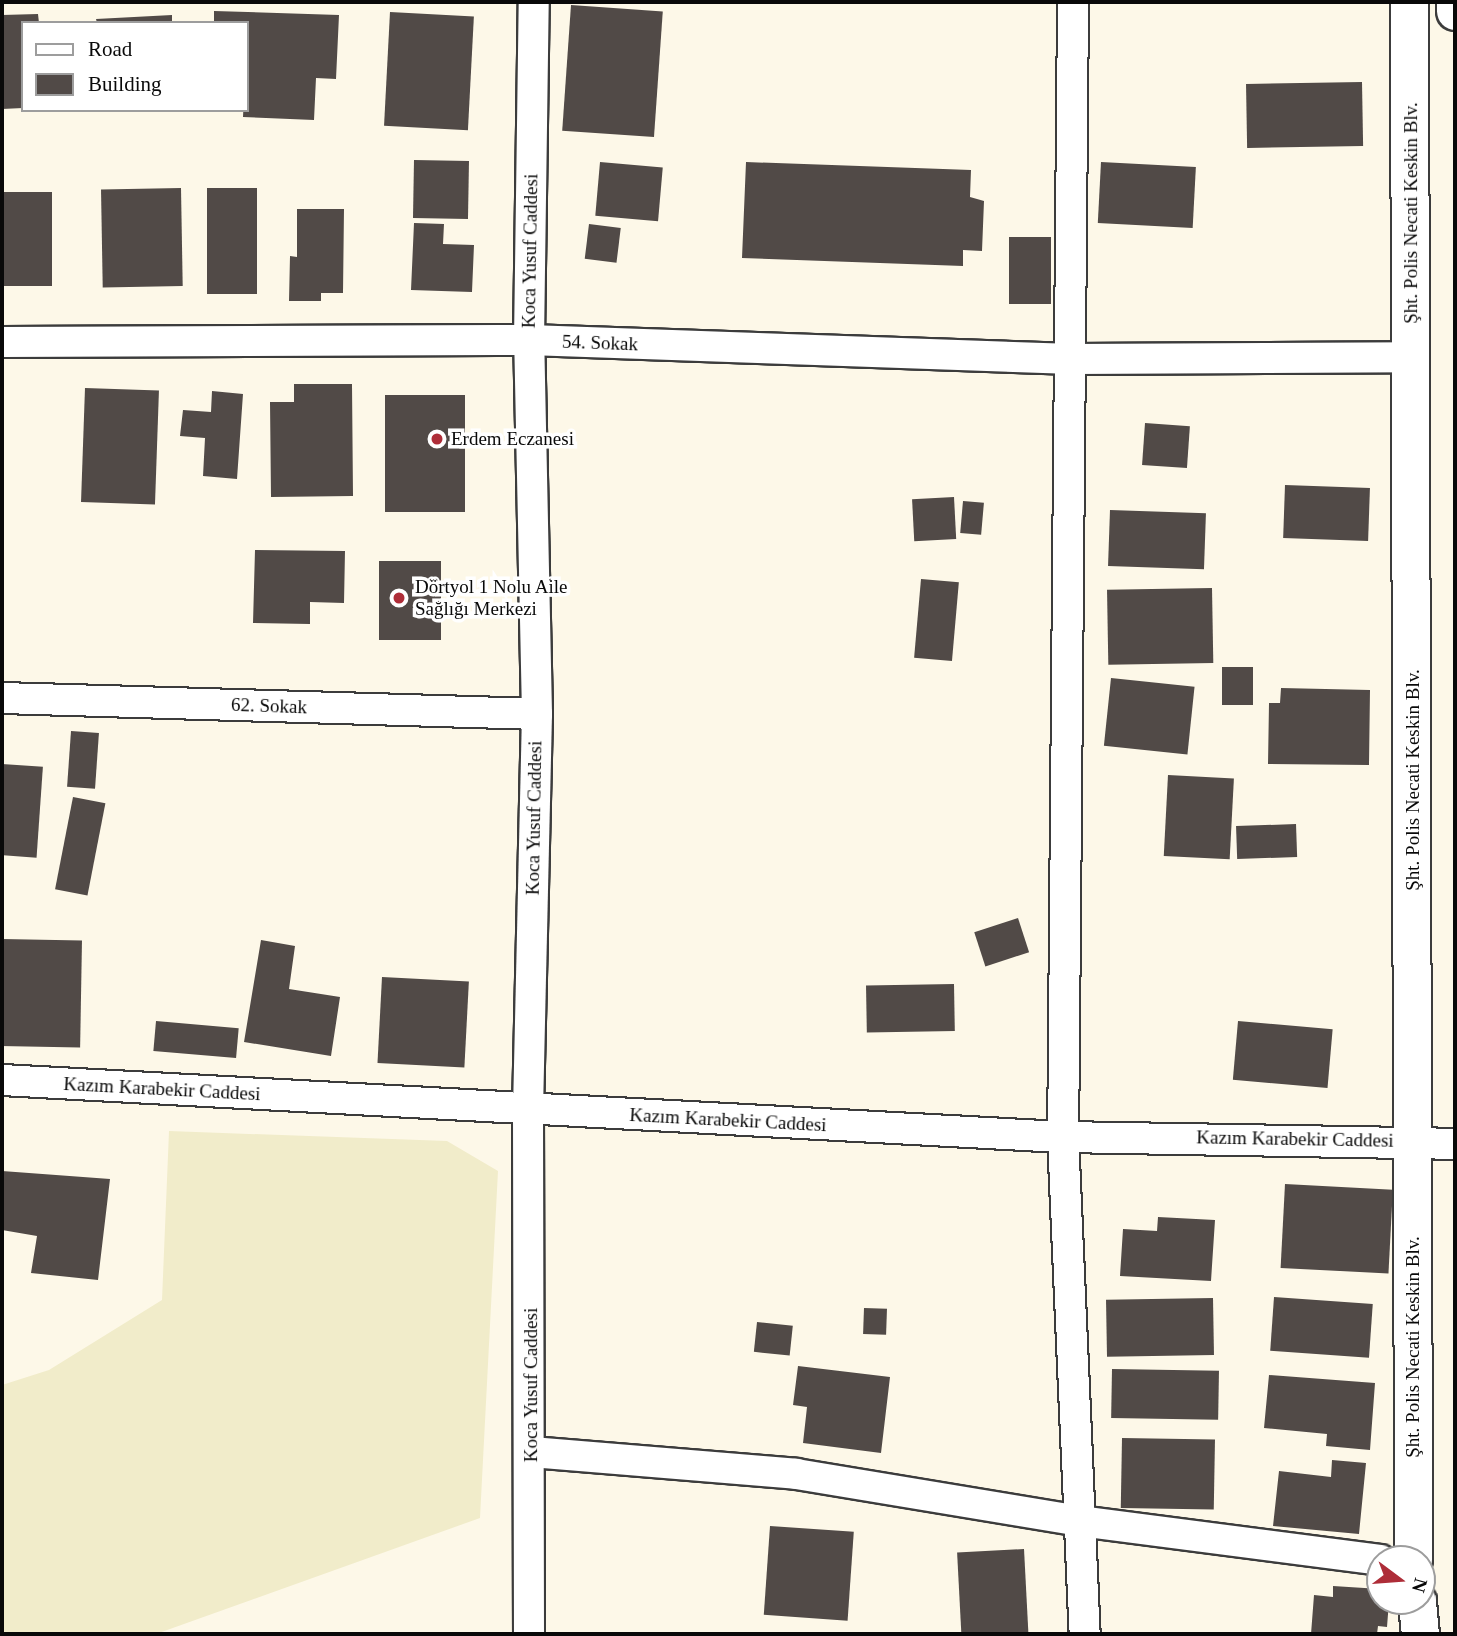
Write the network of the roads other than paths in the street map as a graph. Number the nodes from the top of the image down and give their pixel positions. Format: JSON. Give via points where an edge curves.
{"nodes":[{"id":1,"x":534,"y":2,"type":"edge"},
{"id":2,"x":1073,"y":2,"type":"edge"},
{"id":3,"x":1409,"y":2,"type":"edge"},
{"id":4,"x":1455,"y":2,"type":"edge"},
{"id":5,"x":1455,"y":11,"type":"edge"},
{"id":6,"x":529,"y":340,"type":"junction"},
{"id":7,"x":2,"y":342,"type":"edge"},
{"id":8,"x":1412,"y":357,"type":"junction"},
{"id":9,"x":1073,"y":359,"type":"junction"},
{"id":10,"x":2,"y":698,"type":"edge"},
{"id":11,"x":537,"y":714,"type":"junction"},
{"id":12,"x":2,"y":1080,"type":"edge"},
{"id":13,"x":528,"y":1110,"type":"junction"},
{"id":14,"x":1063,"y":1137,"type":"junction"},
{"id":15,"x":1412,"y":1141,"type":"junction"},
{"id":16,"x":1455,"y":1144,"type":"edge"},
{"id":17,"x":531,"y":1452,"type":"junction"},
{"id":18,"x":1080,"y":1521,"type":"junction"},
{"id":19,"x":1413,"y":1545,"type":"edge"},
{"id":20,"x":1366,"y":1558,"type":"edge"},
{"id":21,"x":1418,"y":1615,"type":"edge"},
{"id":22,"x":529,"y":1634,"type":"edge"},
{"id":23,"x":1086,"y":1634,"type":"edge"},
{"id":24,"x":1420,"y":1634,"type":"edge"}],
"edges":[{"from":1,"to":6,"type":"street","name":"Koca Yusuf Caddesi"},
{"from":2,"to":9,"type":"street"},
{"from":3,"to":8,"type":"street","name":"Şht. Polis Necati Keskin Blv."},
{"from":4,"to":5,"type":"street"},
{"from":6,"to":7,"type":"street","name":"54. Sokak"},
{"from":6,"to":9,"type":"street","name":"54. Sokak"},
{"from":6,"to":11,"type":"street","name":"Koca Yusuf Caddesi"},
{"from":8,"to":9,"type":"street","name":"54. Sokak"},
{"from":8,"to":15,"type":"street","name":"Şht. Polis Necati Keskin Blv."},
{"from":9,"to":14,"type":"street"},
{"from":10,"to":11,"type":"street","name":"62. Sokak"},
{"from":11,"to":13,"type":"street","name":"Koca Yusuf Caddesi"},
{"from":12,"to":13,"type":"street","name":"Kazım Karabekir Caddesi"},
{"from":13,"to":14,"type":"street","name":"Kazım Karabekir Caddesi"},
{"from":13,"to":17,"type":"street","name":"Koca Yusuf Caddesi"},
{"from":14,"to":15,"type":"street","name":"Kazım Karabekir Caddesi"},
{"from":14,"to":18,"type":"street"},
{"from":15,"to":16,"type":"street","name":"Kazım Karabekir Caddesi"},
{"from":15,"to":19,"type":"street","name":"Şht. Polis Necati Keskin Blv."},
{"from":17,"to":18,"type":"street","via":[[796,1474]]},
{"from":17,"to":22,"type":"street","name":"Koca Yusuf Caddesi"},
{"from":18,"to":20,"type":"street"},
{"from":18,"to":23,"type":"street"},
{"from":21,"to":24,"type":"street"}]}
